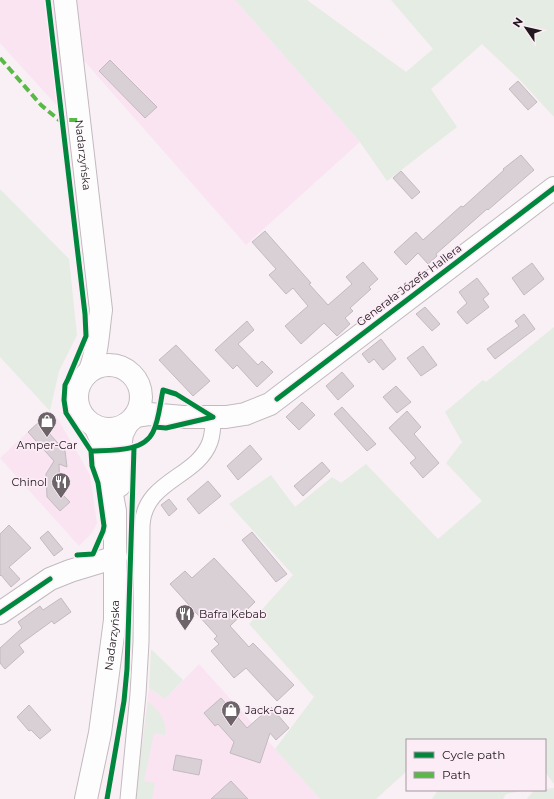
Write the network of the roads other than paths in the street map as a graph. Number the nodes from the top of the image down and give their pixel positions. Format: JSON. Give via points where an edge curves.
{"nodes":[{"id":1,"x":65,"y":0,"type":"edge"},
{"id":2,"x":554,"y":188,"type":"edge"},
{"id":3,"x":101,"y":310,"type":"junction"},
{"id":4,"x":123,"y":368,"type":"junction"},
{"id":5,"x":90,"y":370,"type":"junction"},
{"id":6,"x":140,"y":389,"type":"junction"},
{"id":7,"x":207,"y":417,"type":"junction"},
{"id":8,"x":131,"y":420,"type":"junction"},
{"id":9,"x":95,"y":426,"type":"junction"},
{"id":10,"x":115,"y":511,"type":"junction"},
{"id":11,"x":116,"y":558,"type":"junction"},
{"id":12,"x":0,"y":613,"type":"edge"},
{"id":13,"x":86,"y":799,"type":"edge"},
{"id":14,"x":128,"y":799,"type":"edge"}],
"edges":[{"from":1,"to":3,"type":"main road","name":"Nadarzyńska"},
{"from":2,"to":7,"type":"main road","name":"Generała Józefa Hallera","via":[[277,400],[245,414]]},
{"from":3,"to":4,"type":"main road","name":"Nadarzyńska","via":[[113,351]]},
{"from":3,"to":5,"type":"main road","name":"Nadarzyńska","via":[[96,353]]},
{"from":4,"to":5,"type":"main road","via":[[106,365]]},
{"from":4,"to":6,"type":"main road","via":[[132,374]]},
{"from":5,"to":9,"type":"main road","via":[[77,388],[76,400],[82,415]]},
{"from":6,"to":7,"type":"main road","name":"Generała Józefa Hallera","via":[[152,397]]},
{"from":6,"to":8,"type":"main road","via":[[140,406]]},
{"from":7,"to":8,"type":"main road","name":"Generała Józefa Hallera","via":[[149,414]]},
{"from":7,"to":14,"type":"street","via":[[213,434],[204,454],[152,497],[144,512],[141,650]]},
{"from":8,"to":9,"type":"main road","via":[[111,430]]},
{"from":8,"to":10,"type":"main road","name":"Nadarzyńska","via":[[122,434]]},
{"from":9,"to":10,"type":"main road","name":"Nadarzyńska","via":[[102,442]]},
{"from":10,"to":11,"type":"main road","name":"Nadarzyńska"},
{"from":11,"to":12,"type":"main road","via":[[50,579]]},
{"from":11,"to":13,"type":"main road","name":"Nadarzyńska","via":[[115,620],[106,692]]}]}
